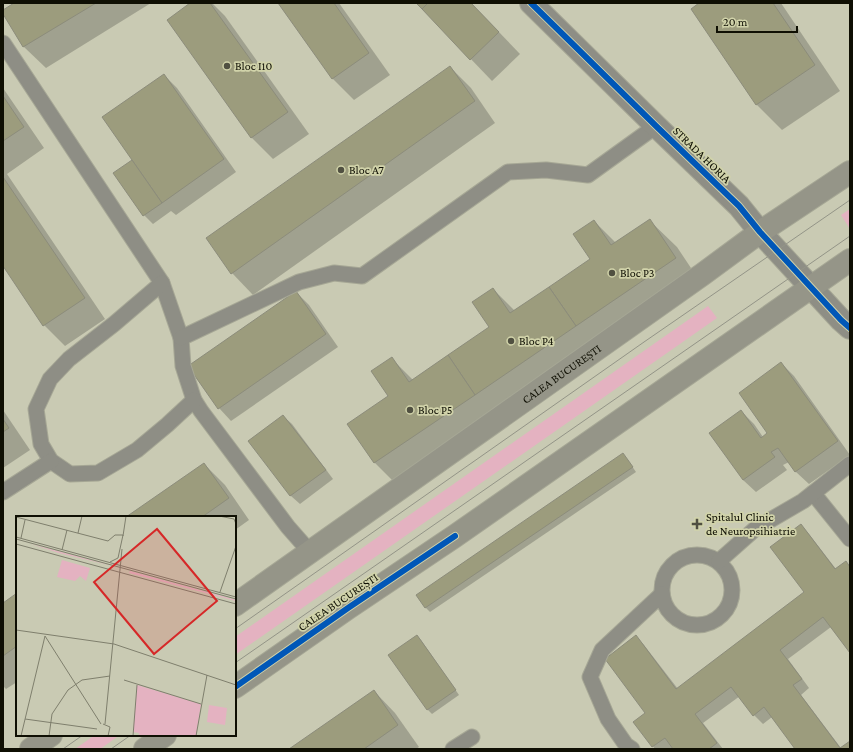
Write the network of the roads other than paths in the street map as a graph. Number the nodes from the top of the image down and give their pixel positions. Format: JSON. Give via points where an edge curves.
{"nodes":[{"id":1,"x":531,"y":3,"type":"edge"},
{"id":2,"x":3,"y":43,"type":"edge"},
{"id":3,"x":656,"y":126,"type":"junction"},
{"id":4,"x":850,"y":172,"type":"edge"},
{"id":5,"x":760,"y":232,"type":"junction"},
{"id":6,"x":850,"y":260,"type":"edge"},
{"id":7,"x":162,"y":283,"type":"junction"},
{"id":8,"x":811,"y":287,"type":"junction"},
{"id":9,"x":850,"y":328,"type":"edge"},
{"id":10,"x":181,"y":338,"type":"junction"},
{"id":11,"x":194,"y":400,"type":"junction"},
{"id":12,"x":51,"y":462,"type":"junction"},
{"id":13,"x":850,"y":464,"type":"edge"},
{"id":14,"x":3,"y":492,"type":"edge"},
{"id":15,"x":813,"y":493,"type":"junction"},
{"id":16,"x":850,"y":539,"type":"edge"},
{"id":17,"x":310,"y":552,"type":"junction"},
{"id":18,"x":719,"y":561,"type":"junction"},
{"id":19,"x":662,"y":594,"type":"junction"},
{"id":20,"x":236,"y":604,"type":"edge"},
{"id":21,"x":236,"y":686,"type":"edge"},
{"id":22,"x":49,"y":736,"type":"edge"},
{"id":23,"x":164,"y":736,"type":"edge"},
{"id":24,"x":472,"y":737,"type":"dead end"},
{"id":25,"x":31,"y":749,"type":"edge"},
{"id":26,"x":145,"y":749,"type":"edge"},
{"id":27,"x":454,"y":749,"type":"edge"},
{"id":28,"x":632,"y":749,"type":"edge"}],
"edges":[{"from":1,"to":3,"type":"street","name":"STRADA HORIA"},
{"from":2,"to":7,"type":"lane"},
{"from":3,"to":5,"type":"street","name":"STRADA HORIA","via":[[739,206]]},
{"from":3,"to":10,"type":"lane","via":[[588,175],[546,170],[508,172],[362,276],[334,273],[299,282]]},
{"from":4,"to":5,"type":"main road","name":"CALEA BUCUREȘTI"},
{"from":5,"to":8,"type":"street","name":"STRADA HORIA"},
{"from":5,"to":17,"type":"main road","name":"CALEA BUCUREȘTI"},
{"from":6,"to":8,"type":"main road","name":"CALEA BUCUREȘTI"},
{"from":7,"to":10,"type":"lane"},
{"from":7,"to":12,"type":"lane","via":[[68,359],[50,379],[36,409],[41,444]]},
{"from":8,"to":9,"type":"street","name":"STRADA HORIA"},
{"from":8,"to":21,"type":"main road","name":"CALEA BUCUREȘTI"},
{"from":10,"to":11,"type":"lane","via":[[183,366]]},
{"from":11,"to":12,"type":"lane","via":[[137,450],[98,473],[70,474]]},
{"from":11,"to":17,"type":"lane","via":[[288,527]]},
{"from":12,"to":14,"type":"lane"},
{"from":13,"to":15,"type":"lane"},
{"from":15,"to":16,"type":"lane"},
{"from":15,"to":18,"type":"lane","via":[[755,529]]},
{"from":17,"to":20,"type":"main road","name":"CALEA BUCUREȘTI"},
{"from":18,"to":19,"type":"lane","via":[[696,554],[674,562],[662,582]]},
{"from":18,"to":19,"type":"lane","via":[[727,570],[733,592],[724,613],[716,620],[693,625],[682,622],[665,606]]},
{"from":19,"to":28,"type":"lane","via":[[602,650],[590,677],[608,719],[626,745]]},
{"from":22,"to":25,"type":"main road"},
{"from":23,"to":26,"type":"main road"},
{"from":24,"to":27,"type":"lane"}]}
